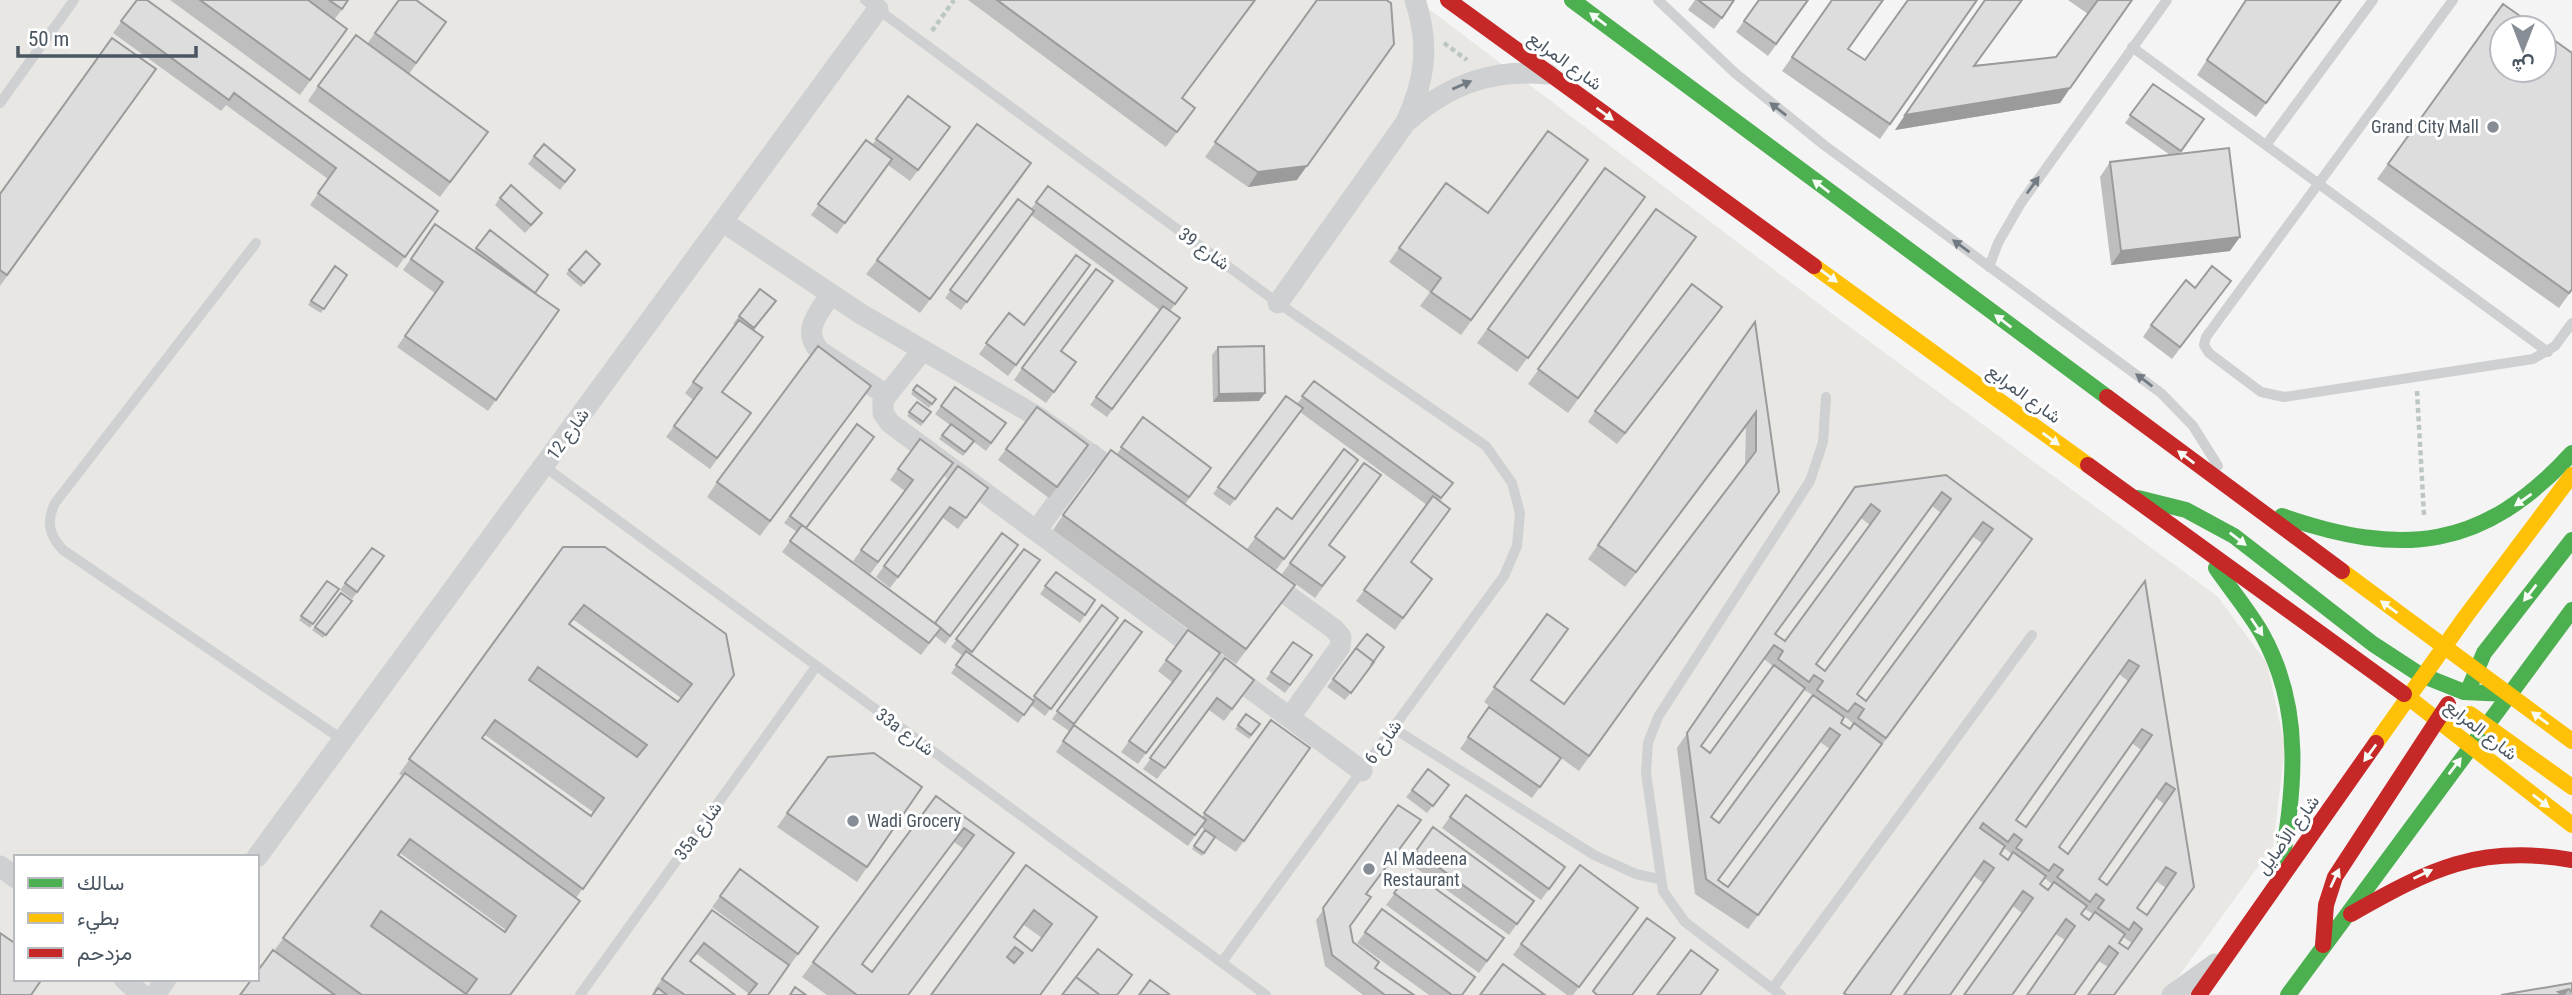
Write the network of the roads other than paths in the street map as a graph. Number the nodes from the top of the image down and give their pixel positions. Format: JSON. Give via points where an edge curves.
{"nodes":[{"id":1,"x":74,"y":0,"type":"edge"},
{"id":2,"x":1415,"y":0,"type":"edge"},
{"id":3,"x":1448,"y":0,"type":"edge"},
{"id":4,"x":1572,"y":0,"type":"edge"},
{"id":5,"x":1658,"y":0,"type":"edge"},
{"id":6,"x":2167,"y":0,"type":"edge"},
{"id":7,"x":2372,"y":0,"type":"edge"},
{"id":8,"x":2453,"y":0,"type":"edge"},
{"id":9,"x":872,"y":5,"type":"edge"},
{"id":10,"x":2132,"y":47,"type":"junction"},
{"id":11,"x":1550,"y":74,"type":"junction"},
{"id":12,"x":0,"y":103,"type":"edge"},
{"id":13,"x":1406,"y":122,"type":"junction"},
{"id":14,"x":2266,"y":145,"type":"junction"},
{"id":15,"x":2319,"y":184,"type":"junction"},
{"id":16,"x":723,"y":222,"type":"junction"},
{"id":17,"x":256,"y":243,"type":"dead end"},
{"id":18,"x":1989,"y":267,"type":"junction"},
{"id":19,"x":831,"y":294,"type":"junction"},
{"id":20,"x":1278,"y":303,"type":"junction"},
{"id":21,"x":2572,"y":323,"type":"edge"},
{"id":22,"x":922,"y":351,"type":"junction"},
{"id":23,"x":2548,"y":352,"type":"junction"},
{"id":24,"x":886,"y":394,"type":"junction"},
{"id":25,"x":1826,"y":397,"type":"dead end"},
{"id":26,"x":2572,"y":453,"type":"edge"},
{"id":27,"x":1092,"y":454,"type":"junction"},
{"id":28,"x":545,"y":467,"type":"junction"},
{"id":29,"x":2572,"y":475,"type":"edge"},
{"id":30,"x":2230,"y":490,"type":"junction"},
{"id":31,"x":1147,"y":494,"type":"edge"},
{"id":32,"x":2131,"y":497,"type":"junction"},
{"id":33,"x":2245,"y":501,"type":"junction"},
{"id":34,"x":1520,"y":513,"type":"joint"},
{"id":35,"x":1036,"y":531,"type":"junction"},
{"id":36,"x":2572,"y":540,"type":"edge"},
{"id":37,"x":2204,"y":551,"type":"junction"},
{"id":38,"x":1246,"y":565,"type":"edge"},
{"id":39,"x":2572,"y":610,"type":"edge"},
{"id":40,"x":2032,"y":635,"type":"dead end"},
{"id":41,"x":2445,"y":646,"type":"junction"},
{"id":42,"x":815,"y":668,"type":"junction"},
{"id":43,"x":2475,"y":669,"type":"junction"},
{"id":44,"x":2424,"y":676,"type":"junction"},
{"id":45,"x":2508,"y":695,"type":"junction"},
{"id":46,"x":2456,"y":697,"type":"junction"},
{"id":47,"x":2409,"y":698,"type":"junction"},
{"id":48,"x":2467,"y":713,"type":"junction"},
{"id":49,"x":1290,"y":717,"type":"junction"},
{"id":50,"x":2438,"y":720,"type":"junction"},
{"id":51,"x":2486,"y":724,"type":"junction"},
{"id":52,"x":1393,"y":728,"type":"junction"},
{"id":53,"x":343,"y":740,"type":"junction"},
{"id":54,"x":2572,"y":741,"type":"edge"},
{"id":55,"x":2472,"y":745,"type":"junction"},
{"id":56,"x":1362,"y":771,"type":"junction"},
{"id":57,"x":2572,"y":787,"type":"edge"},
{"id":58,"x":2572,"y":825,"type":"edge"},
{"id":59,"x":258,"y":855,"type":"edge"},
{"id":60,"x":2572,"y":860,"type":"edge"},
{"id":61,"x":1660,"y":879,"type":"junction"},
{"id":62,"x":2279,"y":880,"type":"junction"},
{"id":63,"x":2342,"y":920,"type":"junction"},
{"id":64,"x":2323,"y":945,"type":"junction"},
{"id":65,"x":2223,"y":959,"type":"junction"},
{"id":66,"x":1222,"y":962,"type":"junction"},
{"id":67,"x":126,"y":981,"type":"edge"},
{"id":68,"x":1777,"y":992,"type":"edge"},
{"id":69,"x":142,"y":995,"type":"edge"},
{"id":70,"x":580,"y":995,"type":"edge"},
{"id":71,"x":1266,"y":995,"type":"edge"},
{"id":72,"x":2172,"y":995,"type":"edge"},
{"id":73,"x":2199,"y":995,"type":"edge"},
{"id":74,"x":2288,"y":995,"type":"edge"}],
"edges":[{"from":1,"to":12,"type":"lane"},
{"from":2,"to":13,"type":"street","via":[[1425,43],[1421,84]]},
{"from":3,"to":11,"type":"main road","name":"شارع المرابع"},
{"from":30,"to":4,"type":"main road","one_way":true},
{"from":18,"to":5,"type":"lane","one_way":true,"via":[[1771,104]]},
{"from":6,"to":10,"type":"lane"},
{"from":7,"to":14,"type":"lane"},
{"from":8,"to":15,"type":"lane"},
{"from":9,"to":16,"type":"street","name":"شارع 12"},
{"from":9,"to":20,"type":"lane","name":"شارع 39"},
{"from":10,"to":14,"type":"lane"},
{"from":18,"to":10,"type":"lane","one_way":true,"via":[[2009,221]]},
{"from":13,"to":11,"type":"street","one_way":true,"via":[[1437,98],[1472,80],[1524,71]]},
{"from":11,"to":32,"type":"main road","name":"شارع المرابع","one_way":true},
{"from":13,"to":20,"type":"street"},
{"from":14,"to":15,"type":"lane"},
{"from":15,"to":23,"type":"lane"},
{"from":15,"to":23,"type":"lane","via":[[2206,337],[2206,350],[2261,392],[2276,397],[2533,359]]},
{"from":16,"to":19,"type":"street"},
{"from":16,"to":28,"type":"street","name":"شارع 12"},
{"from":17,"to":53,"type":"lane","via":[[55,503],[49,528],[63,550]]},
{"from":30,"to":18,"type":"lane","one_way":true,"via":[[2207,446],[2161,393]]},
{"from":19,"to":22,"type":"street"},
{"from":19,"to":24,"type":"street","via":[[812,324],[814,343]]},
{"from":20,"to":34,"type":"lane","name":"شارع 39","via":[[1486,446],[1512,483]]},
{"from":21,"to":23,"type":"lane"},
{"from":22,"to":24,"type":"street"},
{"from":22,"to":27,"type":"street","via":[[1038,417]]},
{"from":24,"to":35,"type":"street","via":[[881,407],[890,424]]},
{"from":25,"to":61,"type":"lane","via":[[1823,442],[1810,481],[1652,730],[1646,773]]},
{"from":26,"to":33,"type":"main road","one_way":true,"via":[[2528,497],[2504,512],[2426,541],[2375,541],[2325,533]]},
{"from":27,"to":31,"type":"street"},
{"from":27,"to":35,"type":"street"},
{"from":28,"to":42,"type":"lane","name":"33a شارع"},
{"from":28,"to":53,"type":"street","name":"شارع 12"},
{"from":29,"to":41,"type":"main road"},
{"from":30,"to":33,"type":"main road"},
{"from":32,"to":37,"type":"main road","name":"شارع المرابع"},
{"from":32,"to":44,"type":"main road","one_way":true,"via":[[2167,502],[2204,516]]},
{"from":41,"to":33,"type":"main road","one_way":true},
{"from":34,"to":52,"type":"lane","name":"شارع 6","via":[[1517,546],[1504,576]]},
{"from":35,"to":49,"type":"street"},
{"from":36,"to":43,"type":"main road","one_way":true},
{"from":37,"to":47,"type":"main road","name":"شارع المرابع"},
{"from":37,"to":62,"type":"main road","one_way":true,"via":[[2266,641],[2292,712],[2297,764]]},
{"from":38,"to":49,"type":"street","via":[[1341,637],[1340,648]]},
{"from":39,"to":45,"type":"main road"},
{"from":40,"to":68,"type":"lane"},
{"from":41,"to":43,"type":"main road"},
{"from":41,"to":44,"type":"main road","name":"شارع الأصايل"},
{"from":41,"to":46,"type":"main road"},
{"from":42,"to":66,"type":"lane","name":"33a شارع"},
{"from":42,"to":70,"type":"lane","name":"35a شارع"},
{"from":43,"to":45,"type":"main road"},
{"from":43,"to":46,"type":"main road"},
{"from":44,"to":46,"type":"main road"},
{"from":44,"to":47,"type":"main road","name":"شارع الأصايل"},
{"from":45,"to":46,"type":"main road"},
{"from":45,"to":51,"type":"main road"},
{"from":54,"to":45,"type":"main road","one_way":true},
{"from":46,"to":47,"type":"main road"},
{"from":46,"to":48,"type":"main road"},
{"from":46,"to":50,"type":"main road"},
{"from":47,"to":50,"type":"main road","name":"شارع المرابع"},
{"from":47,"to":62,"type":"main road","name":"شارع الأصايل","one_way":true},
{"from":48,"to":51,"type":"main road"},
{"from":48,"to":55,"type":"main road"},
{"from":49,"to":56,"type":"street"},
{"from":50,"to":55,"type":"main road","name":"شارع المرابع"},
{"from":64,"to":50,"type":"main road","one_way":true,"via":[[2326,905],[2338,870]]},
{"from":51,"to":55,"type":"main road"},
{"from":51,"to":57,"type":"main road"},
{"from":52,"to":56,"type":"lane","name":"شارع 6"},
{"from":52,"to":61,"type":"lane","via":[[1594,855],[1636,874]]},
{"from":53,"to":59,"type":"street","name":"شارع 12"},
{"from":55,"to":58,"type":"main road","name":"شارع المرابع","one_way":true},
{"from":63,"to":55,"type":"main road","one_way":true},
{"from":56,"to":66,"type":"lane","name":"شارع 6"},
{"from":63,"to":60,"type":"main road","one_way":true,"via":[[2413,879],[2458,860],[2507,852]]},
{"from":61,"to":68,"type":"lane","via":[[1668,902],[1685,922]]},
{"from":62,"to":65,"type":"main road","name":"شارع الأصايل"},
{"from":63,"to":64,"type":"main road"},
{"from":64,"to":74,"type":"main road"},
{"from":65,"to":72,"type":"street"},
{"from":65,"to":73,"type":"main road","name":"شارع الأصايل"},
{"from":66,"to":71,"type":"lane","name":"33a شارع"},
{"from":67,"to":69,"type":"street"}]}
